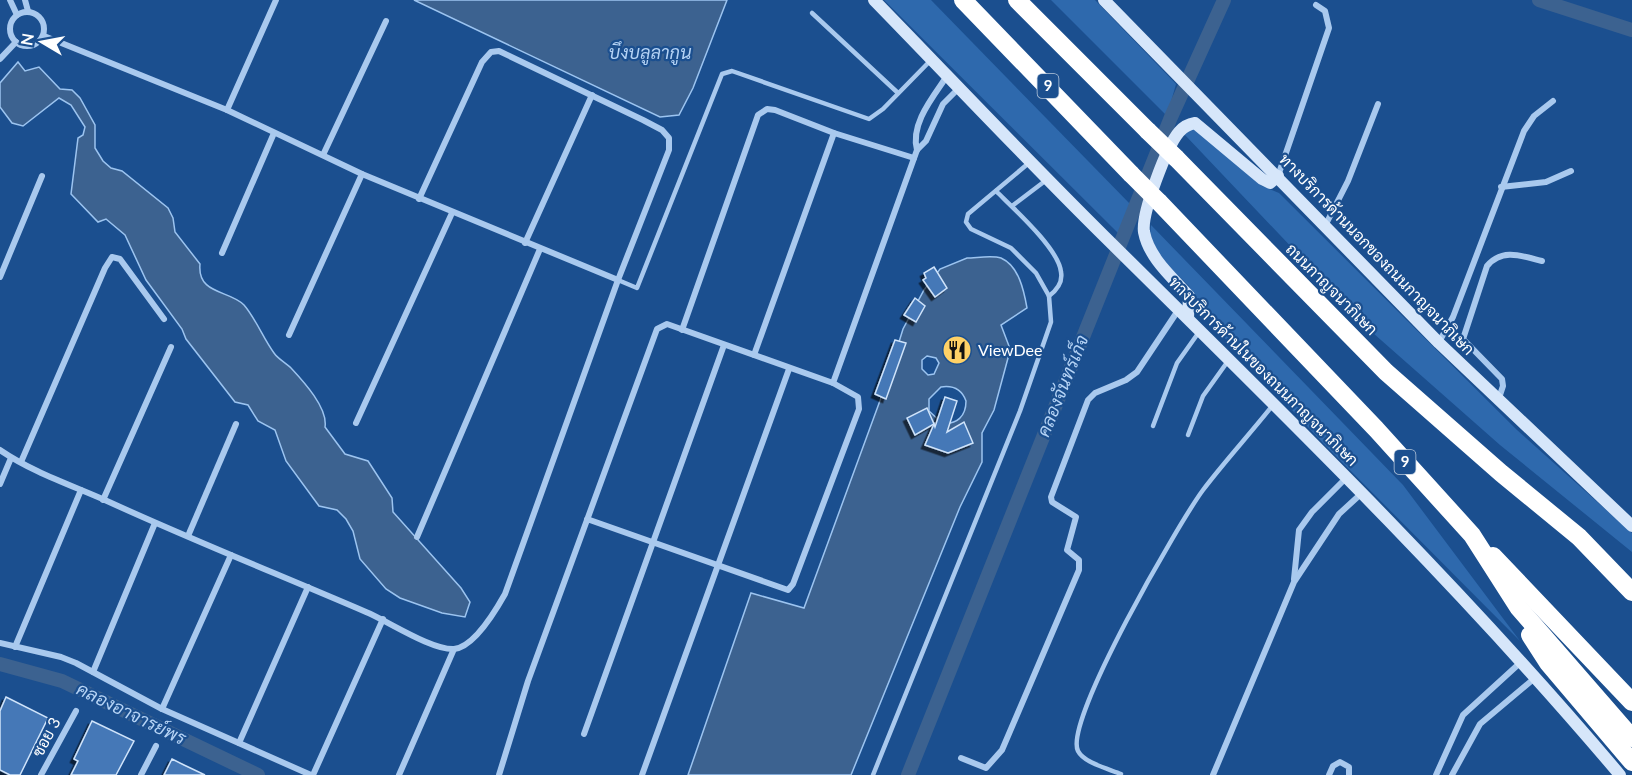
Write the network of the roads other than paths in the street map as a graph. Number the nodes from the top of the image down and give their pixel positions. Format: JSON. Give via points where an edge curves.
{"nodes":[{"id":1,"x":10,"y":0,"type":"edge"},
{"id":2,"x":25,"y":0,"type":"edge"},
{"id":3,"x":276,"y":0,"type":"edge"},
{"id":4,"x":874,"y":0,"type":"edge"},
{"id":5,"x":963,"y":0,"type":"edge"},
{"id":6,"x":1017,"y":0,"type":"edge"},
{"id":7,"x":1104,"y":0,"type":"edge"},
{"id":8,"x":1316,"y":5,"type":"dead end"},
{"id":9,"x":28,"y":12,"type":"junction"},
{"id":10,"x":812,"y":13,"type":"dead end"},
{"id":11,"x":17,"y":15,"type":"junction"},
{"id":12,"x":386,"y":21,"type":"dead end"},
{"id":13,"x":44,"y":36,"type":"junction"},
{"id":14,"x":16,"y":42,"type":"junction"},
{"id":15,"x":0,"y":58,"type":"edge"},
{"id":16,"x":932,"y":59,"type":"junction"},
{"id":17,"x":947,"y":76,"type":"junction"},
{"id":18,"x":959,"y":88,"type":"junction"},
{"id":19,"x":898,"y":93,"type":"junction"},
{"id":20,"x":592,"y":95,"type":"junction"},
{"id":21,"x":1553,"y":100,"type":"dead end"},
{"id":22,"x":1378,"y":104,"type":"dead end"},
{"id":23,"x":227,"y":110,"type":"junction"},
{"id":24,"x":274,"y":133,"type":"junction"},
{"id":25,"x":834,"y":133,"type":"junction"},
{"id":26,"x":917,"y":150,"type":"junction"},
{"id":27,"x":323,"y":155,"type":"junction"},
{"id":28,"x":914,"y":158,"type":"junction"},
{"id":29,"x":1031,"y":162,"type":"junction"},
{"id":30,"x":1571,"y":171,"type":"dead end"},
{"id":31,"x":362,"y":174,"type":"junction"},
{"id":32,"x":42,"y":176,"type":"dead end"},
{"id":33,"x":1278,"y":176,"type":"junction"},
{"id":34,"x":1048,"y":179,"type":"junction"},
{"id":35,"x":1501,"y":187,"type":"junction"},
{"id":36,"x":996,"y":191,"type":"junction"},
{"id":37,"x":419,"y":199,"type":"junction"},
{"id":38,"x":1012,"y":206,"type":"junction"},
{"id":39,"x":452,"y":213,"type":"junction"},
{"id":40,"x":1326,"y":224,"type":"junction"},
{"id":41,"x":525,"y":243,"type":"junction"},
{"id":42,"x":540,"y":249,"type":"junction"},
{"id":43,"x":222,"y":253,"type":"dead end"},
{"id":44,"x":1542,"y":261,"type":"dead end"},
{"id":45,"x":0,"y":277,"type":"edge"},
{"id":46,"x":618,"y":280,"type":"junction"},
{"id":47,"x":1049,"y":296,"type":"junction"},
{"id":48,"x":1184,"y":313,"type":"junction"},
{"id":49,"x":164,"y":319,"type":"dead end"},
{"id":50,"x":682,"y":330,"type":"junction"},
{"id":51,"x":1201,"y":330,"type":"junction"},
{"id":52,"x":289,"y":335,"type":"dead end"},
{"id":53,"x":1439,"y":343,"type":"junction"},
{"id":54,"x":724,"y":345,"type":"junction"},
{"id":55,"x":171,"y":347,"type":"dead end"},
{"id":56,"x":754,"y":356,"type":"junction"},
{"id":57,"x":1229,"y":358,"type":"junction"},
{"id":58,"x":1483,"y":360,"type":"junction"},
{"id":59,"x":789,"y":369,"type":"junction"},
{"id":60,"x":1471,"y":374,"type":"junction"},
{"id":61,"x":833,"y":383,"type":"junction"},
{"id":62,"x":1498,"y":401,"type":"junction"},
{"id":63,"x":1274,"y":403,"type":"junction"},
{"id":64,"x":356,"y":423,"type":"dead end"},
{"id":65,"x":236,"y":424,"type":"dead end"},
{"id":66,"x":1153,"y":426,"type":"dead end"},
{"id":67,"x":1188,"y":435,"type":"dead end"},
{"id":68,"x":0,"y":450,"type":"edge"},
{"id":69,"x":11,"y":458,"type":"junction"},
{"id":70,"x":21,"y":462,"type":"junction"},
{"id":71,"x":1347,"y":477,"type":"junction"},
{"id":72,"x":0,"y":484,"type":"edge"},
{"id":73,"x":81,"y":490,"type":"junction"},
{"id":74,"x":1363,"y":492,"type":"junction"},
{"id":75,"x":104,"y":500,"type":"junction"},
{"id":76,"x":588,"y":519,"type":"junction"},
{"id":77,"x":155,"y":523,"type":"junction"},
{"id":78,"x":1632,"y":526,"type":"edge"},
{"id":79,"x":1472,"y":535,"type":"junction"},
{"id":80,"x":188,"y":536,"type":"junction"},
{"id":81,"x":417,"y":537,"type":"dead end"},
{"id":82,"x":652,"y":543,"type":"junction"},
{"id":83,"x":231,"y":555,"type":"junction"},
{"id":84,"x":717,"y":567,"type":"junction"},
{"id":85,"x":1294,"y":582,"type":"junction"},
{"id":86,"x":308,"y":587,"type":"junction"},
{"id":87,"x":1632,"y":592,"type":"edge"},
{"id":88,"x":1518,"y":607,"type":"junction"},
{"id":89,"x":383,"y":619,"type":"junction"},
{"id":90,"x":0,"y":643,"type":"edge"},
{"id":91,"x":15,"y":646,"type":"junction"},
{"id":92,"x":454,"y":649,"type":"junction"},
{"id":93,"x":1521,"y":662,"type":"junction"},
{"id":94,"x":93,"y":672,"type":"junction"},
{"id":95,"x":1537,"y":676,"type":"junction"},
{"id":96,"x":1632,"y":702,"type":"edge"},
{"id":97,"x":162,"y":709,"type":"junction"},
{"id":98,"x":76,"y":711,"type":"dead end"},
{"id":99,"x":584,"y":734,"type":"dead end"},
{"id":100,"x":1632,"y":738,"type":"edge"},
{"id":101,"x":239,"y":743,"type":"junction"},
{"id":102,"x":156,"y":746,"type":"dead end"},
{"id":103,"x":961,"y":758,"type":"dead end"},
{"id":104,"x":1632,"y":762,"type":"edge"},
{"id":105,"x":1121,"y":774,"type":"edge"},
{"id":106,"x":41,"y":775,"type":"edge"},
{"id":107,"x":141,"y":775,"type":"edge"},
{"id":108,"x":312,"y":775,"type":"edge"},
{"id":109,"x":399,"y":775,"type":"edge"},
{"id":110,"x":499,"y":775,"type":"edge"},
{"id":111,"x":642,"y":775,"type":"edge"},
{"id":112,"x":873,"y":775,"type":"edge"},
{"id":113,"x":1213,"y":775,"type":"edge"},
{"id":114,"x":1329,"y":775,"type":"edge"},
{"id":115,"x":1349,"y":775,"type":"edge"},
{"id":116,"x":1436,"y":775,"type":"edge"},
{"id":117,"x":1452,"y":775,"type":"edge"},
{"id":118,"x":1620,"y":775,"type":"edge"}],
"edges":[{"from":1,"to":11,"type":"street"},
{"from":2,"to":9,"type":"street"},
{"from":3,"to":23,"type":"street"},
{"from":4,"to":16,"type":"main road","name":"ทางบริการด้านในของถนนกาญจนาภิเษก"},
{"from":5,"to":79,"type":"highway","number":"9","bridge":true,"via":[[1376,429]]},
{"from":6,"to":87,"type":"highway","name":"ถนนกาญจนาภิเษก","number":"9","bridge":true,"via":[[1386,372],[1579,537]]},
{"from":7,"to":33,"type":"main road","name":"ทางบริการด้านนอกของถนนกาญจนาภิเษก"},
{"from":8,"to":33,"type":"street","via":[[1325,11],[1329,28]]},
{"from":9,"to":11,"type":"street"},
{"from":9,"to":13,"type":"street","via":[[40,17]]},
{"from":10,"to":19,"type":"lane"},
{"from":11,"to":14,"type":"street","via":[[10,25]]},
{"from":12,"to":27,"type":"street"},
{"from":13,"to":14,"type":"street","via":[[34,45],[21,46]]},
{"from":13,"to":23,"type":"street"},
{"from":14,"to":15,"type":"street"},
{"from":16,"to":17,"type":"main road","name":"ทางบริการด้านในของถนนกาญจนาภิเษก"},
{"from":16,"to":19,"type":"lane"},
{"from":17,"to":18,"type":"main road","name":"ทางบริการด้านในของถนนกาญจนาภิเษก"},
{"from":17,"to":26,"type":"street","via":[[920,122],[914,139]]},
{"from":18,"to":26,"type":"street","via":[[943,104],[926,141]]},
{"from":18,"to":29,"type":"main road","name":"ทางบริการด้านในของถนนกาญจนาภิเษก"},
{"from":19,"to":46,"type":"lane","via":[[869,119],[732,71],[722,74],[638,288]]},
{"from":20,"to":37,"type":"street","via":[[499,51],[491,52],[482,62]]},
{"from":20,"to":41,"type":"street"},
{"from":20,"to":46,"type":"street","via":[[662,130],[669,138],[669,150]]},
{"from":21,"to":35,"type":"street","via":[[1528,123]]},
{"from":22,"to":40,"type":"street","via":[[1348,181]]},
{"from":23,"to":24,"type":"street"},
{"from":24,"to":27,"type":"street"},
{"from":24,"to":43,"type":"street"},
{"from":25,"to":28,"type":"street"},
{"from":25,"to":50,"type":"street","via":[[775,110],[767,109],[758,115]]},
{"from":25,"to":56,"type":"street"},
{"from":26,"to":28,"type":"street"},
{"from":27,"to":31,"type":"street"},
{"from":28,"to":61,"type":"street"},
{"from":29,"to":34,"type":"main road","name":"ทางบริการด้านในของถนนกาญจนาภิเษก"},
{"from":29,"to":36,"type":"lane"},
{"from":30,"to":35,"type":"street","via":[[1546,182]]},
{"from":31,"to":37,"type":"street"},
{"from":31,"to":52,"type":"street"},
{"from":32,"to":45,"type":"street"},
{"from":33,"to":40,"type":"main road","name":"ทางบริการด้านนอกของถนนกาญจนาภิเษก"},
{"from":33,"to":48,"type":"main road","via":[[1270,183],[1262,179],[1196,123],[1179,132],[1157,178],[1144,231],[1150,253],[1189,296]]},
{"from":34,"to":38,"type":"lane"},
{"from":34,"to":48,"type":"main road","name":"ทางบริการด้านในของถนนกาญจนาภิเษก"},
{"from":35,"to":53,"type":"street","via":[[1453,317]]},
{"from":36,"to":38,"type":"lane"},
{"from":36,"to":47,"type":"lane","via":[[968,214],[966,224],[1011,248],[1036,273]]},
{"from":37,"to":39,"type":"street"},
{"from":38,"to":47,"type":"lane","via":[[1059,262],[1061,281]]},
{"from":39,"to":41,"type":"street"},
{"from":39,"to":64,"type":"street"},
{"from":40,"to":53,"type":"main road","name":"ทางบริการด้านนอกของถนนกาญจนาภิเษก"},
{"from":41,"to":42,"type":"street"},
{"from":42,"to":46,"type":"street"},
{"from":42,"to":81,"type":"street"},
{"from":44,"to":58,"type":"street","via":[[1501,255],[1487,266],[1463,333],[1467,346]]},
{"from":46,"to":92,"type":"street","via":[[505,594],[480,631]]},
{"from":47,"to":112,"type":"lane","via":[[1051,322],[1046,341]]},
{"from":48,"to":51,"type":"main road","name":"ทางบริการด้านในของถนนกาญจนาภิเษก"},
{"from":48,"to":103,"type":"street","via":[[1137,372],[1088,400],[1051,497],[1052,502],[1076,517],[1067,550],[1079,560],[1078,570],[1002,750],[986,768]]},
{"from":49,"to":70,"type":"street","via":[[120,259],[110,260]]},
{"from":50,"to":54,"type":"street"},
{"from":50,"to":76,"type":"street","via":[[667,324],[652,336]]},
{"from":51,"to":57,"type":"main road","name":"ทางบริการด้านในของถนนกาญจนาภิเษก"},
{"from":51,"to":66,"type":"lane","via":[[1177,363]]},
{"from":53,"to":60,"type":"main road","name":"ทางบริการด้านนอกของถนนกาญจนาภิเษก"},
{"from":54,"to":56,"type":"street"},
{"from":54,"to":82,"type":"street"},
{"from":55,"to":75,"type":"street"},
{"from":56,"to":59,"type":"street"},
{"from":57,"to":63,"type":"main road","name":"ทางบริการด้านในของถนนกาญจนาภิเษก"},
{"from":57,"to":67,"type":"lane","via":[[1203,396]]},
{"from":58,"to":60,"type":"street"},
{"from":58,"to":62,"type":"street","via":[[1502,379]]},
{"from":59,"to":61,"type":"street"},
{"from":59,"to":84,"type":"street"},
{"from":60,"to":62,"type":"main road","name":"ทางบริการด้านนอกของถนนกาญจนาภิเษก"},
{"from":61,"to":84,"type":"street","via":[[858,397],[859,409],[793,584],[788,590],[780,589]]},
{"from":62,"to":78,"type":"main road","name":"ทางบริการด้านนอกของถนนกาญจนาภิเษก"},
{"from":63,"to":71,"type":"main road","name":"ทางบริการด้านในของถนนกาญจนาภิเษก"},
{"from":63,"to":105,"type":"lane","via":[[1203,490],[1170,542],[1127,617],[1086,709],[1077,734],[1077,750],[1083,757]]},
{"from":65,"to":80,"type":"street"},
{"from":68,"to":69,"type":"street"},
{"from":69,"to":70,"type":"street"},
{"from":69,"to":72,"type":"street"},
{"from":70,"to":73,"type":"street"},
{"from":71,"to":74,"type":"main road","name":"ทางบริการด้านในของถนนกาญจนาภิเษก"},
{"from":71,"to":85,"type":"street","via":[[1299,530]]},
{"from":73,"to":75,"type":"street"},
{"from":73,"to":91,"type":"street"},
{"from":74,"to":85,"type":"street","via":[[1339,514]]},
{"from":74,"to":93,"type":"main road","name":"ทางบริการด้านในของถนนกาญจนาภิเษก"},
{"from":75,"to":77,"type":"street"},
{"from":76,"to":82,"type":"street"},
{"from":76,"to":110,"type":"street","via":[[528,681]]},
{"from":77,"to":80,"type":"street"},
{"from":77,"to":94,"type":"street"},
{"from":79,"to":88,"type":"highway","number":"9"},
{"from":79,"to":96,"type":"highway"},
{"from":80,"to":83,"type":"street"},
{"from":82,"to":84,"type":"street"},
{"from":82,"to":99,"type":"street"},
{"from":83,"to":86,"type":"street"},
{"from":83,"to":97,"type":"street"},
{"from":84,"to":111,"type":"street"},
{"from":85,"to":113,"type":"street"},
{"from":86,"to":89,"type":"street"},
{"from":86,"to":101,"type":"street"},
{"from":88,"to":100,"type":"highway","number":"9"},
{"from":88,"to":104,"type":"highway","via":[[1548,663]]},
{"from":89,"to":92,"type":"street","via":[[437,646]]},
{"from":89,"to":108,"type":"street"},
{"from":90,"to":91,"type":"street"},
{"from":91,"to":94,"type":"street","via":[[61,657]]},
{"from":92,"to":109,"type":"street"},
{"from":93,"to":95,"type":"main road","name":"ทางบริการด้านในของถนนกาญจนาภิเษก"},
{"from":93,"to":116,"type":"street","via":[[1464,715]]},
{"from":94,"to":97,"type":"street"},
{"from":95,"to":117,"type":"street","via":[[1480,724]]},
{"from":95,"to":118,"type":"main road","name":"ทางบริการด้านในของถนนกาญจนาภิเษก"},
{"from":97,"to":101,"type":"street"},
{"from":98,"to":106,"type":"street","name":"ซอย 3"},
{"from":101,"to":108,"type":"street"},
{"from":102,"to":107,"type":"street"},
{"from":114,"to":115,"type":"street","via":[[1340,762],[1349,767]]}]}
